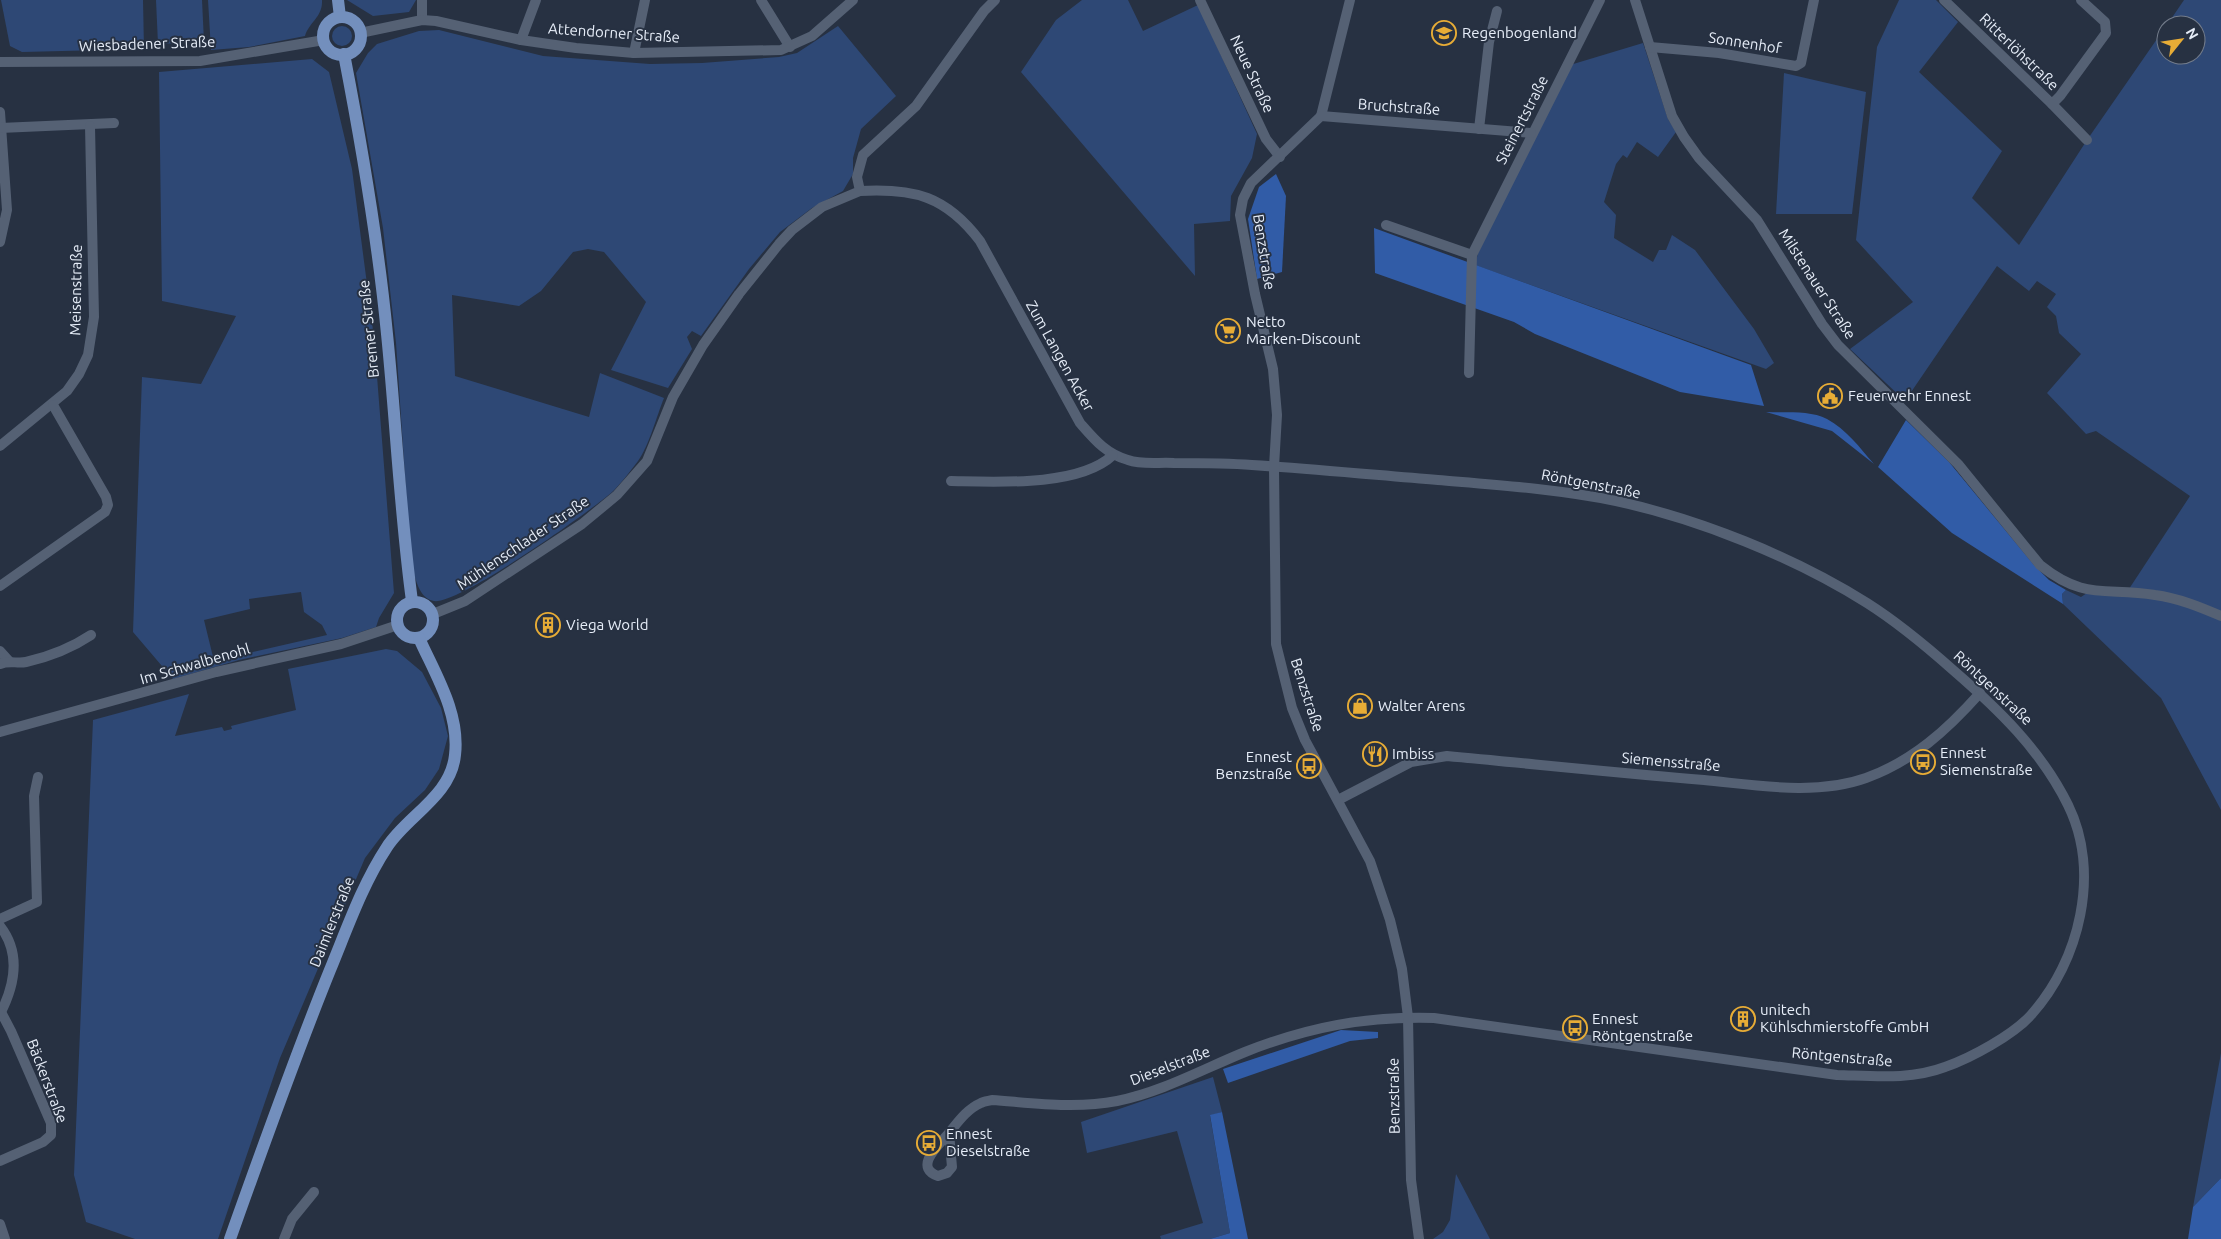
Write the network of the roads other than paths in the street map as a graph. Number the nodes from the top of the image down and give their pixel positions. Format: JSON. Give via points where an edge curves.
{"nodes":[{"id":1,"x":338,"y":0,"type":"edge"},
{"id":2,"x":422,"y":0,"type":"edge"},
{"id":3,"x":536,"y":0,"type":"edge"},
{"id":4,"x":645,"y":0,"type":"edge"},
{"id":5,"x":761,"y":0,"type":"edge"},
{"id":6,"x":853,"y":0,"type":"edge"},
{"id":7,"x":995,"y":0,"type":"edge"},
{"id":8,"x":1200,"y":0,"type":"edge"},
{"id":9,"x":1350,"y":0,"type":"edge"},
{"id":10,"x":1600,"y":0,"type":"edge"},
{"id":11,"x":1635,"y":0,"type":"edge"},
{"id":12,"x":1814,"y":0,"type":"edge"},
{"id":13,"x":1944,"y":0,"type":"edge"},
{"id":14,"x":2081,"y":0,"type":"edge"},
{"id":15,"x":1497,"y":11,"type":"dead end"},
{"id":16,"x":340,"y":17,"type":"junction"},
{"id":17,"x":422,"y":20,"type":"junction"},
{"id":18,"x":360,"y":33,"type":"junction"},
{"id":19,"x":324,"y":40,"type":"junction"},
{"id":20,"x":521,"y":40,"type":"junction"},
{"id":21,"x":1650,"y":47,"type":"junction"},
{"id":22,"x":790,"y":48,"type":"junction"},
{"id":23,"x":634,"y":52,"type":"junction"},
{"id":24,"x":344,"y":54,"type":"junction"},
{"id":25,"x":0,"y":62,"type":"edge"},
{"id":26,"x":2052,"y":104,"type":"junction"},
{"id":27,"x":0,"y":112,"type":"edge"},
{"id":28,"x":1322,"y":116,"type":"junction"},
{"id":29,"x":114,"y":123,"type":"dead end"},
{"id":30,"x":90,"y":126,"type":"junction"},
{"id":31,"x":1,"y":128,"type":"edge"},
{"id":32,"x":1479,"y":129,"type":"junction"},
{"id":33,"x":1531,"y":133,"type":"junction"},
{"id":34,"x":2087,"y":140,"type":"dead end"},
{"id":35,"x":1280,"y":157,"type":"junction"},
{"id":36,"x":860,"y":191,"type":"junction"},
{"id":37,"x":1386,"y":225,"type":"dead end"},
{"id":38,"x":0,"y":242,"type":"edge"},
{"id":39,"x":1472,"y":255,"type":"junction"},
{"id":40,"x":1469,"y":373,"type":"dead end"},
{"id":41,"x":53,"y":405,"type":"junction"},
{"id":42,"x":0,"y":446,"type":"edge"},
{"id":43,"x":1113,"y":455,"type":"junction"},
{"id":44,"x":1274,"y":467,"type":"junction"},
{"id":45,"x":951,"y":481,"type":"dead end"},
{"id":46,"x":0,"y":586,"type":"edge"},
{"id":47,"x":412,"y":601,"type":"junction"},
{"id":48,"x":433,"y":614,"type":"junction"},
{"id":49,"x":2221,"y":616,"type":"edge"},
{"id":50,"x":398,"y":625,"type":"junction"},
{"id":51,"x":91,"y":635,"type":"dead end"},
{"id":52,"x":419,"y":638,"type":"junction"},
{"id":53,"x":0,"y":650,"type":"edge"},
{"id":54,"x":4,"y":663,"type":"edge"},
{"id":55,"x":1980,"y":693,"type":"junction"},
{"id":56,"x":0,"y":732,"type":"edge"},
{"id":57,"x":38,"y":777,"type":"dead end"},
{"id":58,"x":1338,"y":800,"type":"junction"},
{"id":59,"x":0,"y":918,"type":"edge"},
{"id":60,"x":0,"y":926,"type":"edge"},
{"id":61,"x":0,"y":1013,"type":"edge"},
{"id":62,"x":1408,"y":1017,"type":"junction"},
{"id":63,"x":949,"y":1133,"type":"dead end"},
{"id":64,"x":0,"y":1161,"type":"edge"},
{"id":65,"x":314,"y":1192,"type":"dead end"},
{"id":66,"x":0,"y":1224,"type":"edge"},
{"id":67,"x":5,"y":1239,"type":"edge"},
{"id":68,"x":230,"y":1239,"type":"edge"},
{"id":69,"x":284,"y":1239,"type":"edge"},
{"id":70,"x":1418,"y":1239,"type":"edge"}],
"edges":[{"from":1,"to":16,"type":"main road"},
{"from":2,"to":17,"type":"street"},
{"from":3,"to":20,"type":"street"},
{"from":4,"to":23,"type":"street"},
{"from":5,"to":22,"type":"street"},
{"from":6,"to":22,"type":"street","name":"Attendorner Straße","via":[[812,36]]},
{"from":7,"to":36,"type":"street","via":[[916,106],[863,155],[857,178]]},
{"from":8,"to":35,"type":"street","name":"Neue Straße","via":[[1266,139]]},
{"from":9,"to":28,"type":"street"},
{"from":10,"to":33,"type":"street","name":"Steinertstraße"},
{"from":11,"to":21,"type":"street","name":"Milstenauer Straße"},
{"from":12,"to":21,"type":"street","name":"Sonnenhof","via":[[1801,64],[1796,66],[1719,53]]},
{"from":13,"to":26,"type":"street","name":"Ritterlöhstraße"},
{"from":14,"to":26,"type":"street","name":"Ritterlöhstraße","via":[[2105,22],[2106,32]]},
{"from":15,"to":32,"type":"street","via":[[1489,42]]},
{"from":16,"to":18,"type":"main road","via":[[351,19]]},
{"from":16,"to":19,"type":"main road","via":[[326,27]]},
{"from":17,"to":18,"type":"street","name":"Attendorner Straße"},
{"from":17,"to":20,"type":"street","name":"Attendorner Straße"},
{"from":18,"to":24,"type":"main road","via":[[357,47]]},
{"from":19,"to":24,"type":"main road","via":[[330,50]]},
{"from":19,"to":25,"type":"street","name":"Wiesbadener Straße","via":[[200,61]]},
{"from":20,"to":23,"type":"street","name":"Attendorner Straße"},
{"from":21,"to":49,"type":"street","name":"Milstenauer Straße","via":[[1672,116],[1684,137],[1699,158],[1757,220],[1832,338],[1968,475],[2040,565],[2078,589],[2155,595],[2180,600]]},
{"from":22,"to":23,"type":"street","name":"Attendorner Straße","via":[[698,53]]},
{"from":24,"to":47,"type":"main road","name":"Bremer Straße","via":[[373,220],[387,334],[404,549]]},
{"from":26,"to":34,"type":"street","name":"Ritterlöhstraße"},
{"from":27,"to":31,"type":"street"},
{"from":28,"to":32,"type":"street","name":"Bruchstraße"},
{"from":28,"to":35,"type":"street"},
{"from":29,"to":30,"type":"street"},
{"from":30,"to":31,"type":"street"},
{"from":30,"to":41,"type":"street","name":"Meisenstraße","via":[[92,337],[79,374]]},
{"from":31,"to":38,"type":"street","via":[[7,210]]},
{"from":32,"to":33,"type":"street","name":"Bruchstraße"},
{"from":33,"to":39,"type":"street","name":"Steinertstraße"},
{"from":35,"to":44,"type":"street","name":"Benzstraße","via":[[1251,183],[1240,215],[1273,370],[1276,415]]},
{"from":36,"to":43,"type":"street","name":"Zum Langen Acker","via":[[902,190],[922,194],[969,226],[1080,422],[1098,444]]},
{"from":36,"to":48,"type":"street","name":"Mühlenschlader Straße","via":[[822,207],[792,230],[773,251],[703,346],[673,396],[646,461],[617,495],[582,524],[465,601]]},
{"from":37,"to":39,"type":"street"},
{"from":39,"to":40,"type":"street","name":"Steinertstraße"},
{"from":41,"to":42,"type":"street","name":"Meisenstraße"},
{"from":41,"to":46,"type":"street","via":[[108,505],[105,512]]},
{"from":43,"to":44,"type":"street","name":"Zum Langen Acker","via":[[1132,462]]},
{"from":43,"to":45,"type":"street","via":[[1103,465],[1028,482]]},
{"from":44,"to":55,"type":"street","name":"Röntgenstraße","via":[[1533,488],[1617,501],[1716,530],[1789,561],[1867,603],[1926,646]]},
{"from":44,"to":58,"type":"street","name":"Benzstraße","via":[[1276,644],[1292,708],[1321,772]]},
{"from":47,"to":48,"type":"main road","via":[[423,603]]},
{"from":47,"to":50,"type":"main road","via":[[401,608],[396,619]]},
{"from":48,"to":52,"type":"main road","via":[[432,627]]},
{"from":50,"to":52,"type":"main road","via":[[408,637]]},
{"from":50,"to":56,"type":"street","name":"Im Schwalbenohl","via":[[341,644],[224,670]]},
{"from":51,"to":54,"type":"street","via":[[24,663]]},
{"from":52,"to":68,"type":"main road","name":"Daimlerstraße","via":[[448,703],[455,733],[455,756],[446,782],[388,845],[368,878],[293,1062]]},
{"from":53,"to":54,"type":"street"},
{"from":55,"to":58,"type":"street","name":"Siemensstraße","via":[[1951,726],[1900,764],[1837,786],[1781,787],[1447,756],[1411,762]]},
{"from":55,"to":62,"type":"street","name":"Röntgenstraße","via":[[2018,730],[2050,772],[2070,809],[2083,858],[2083,901],[2074,943],[2055,983],[2029,1017],[1990,1045],[1945,1068],[1900,1077],[1838,1075]]},
{"from":57,"to":59,"type":"street","via":[[34,796],[37,902]]},
{"from":58,"to":62,"type":"street","name":"Benzstraße","via":[[1370,861],[1390,920],[1402,969]]},
{"from":60,"to":61,"type":"street","via":[[12,948],[15,972]]},
{"from":61,"to":64,"type":"street","name":"Bäckerstraße","via":[[51,1124],[51,1135],[43,1142]]},
{"from":62,"to":63,"type":"street","name":"Dieselstraße","via":[[1342,1022],[1309,1030],[1244,1052],[1152,1091],[1117,1101],[1071,1106],[986,1101],[966,1113]]},
{"from":62,"to":70,"type":"street","name":"Benzstraße","via":[[1411,1180]]},
{"from":65,"to":69,"type":"street","via":[[292,1219]]},
{"from":66,"to":67,"type":"street"}]}
